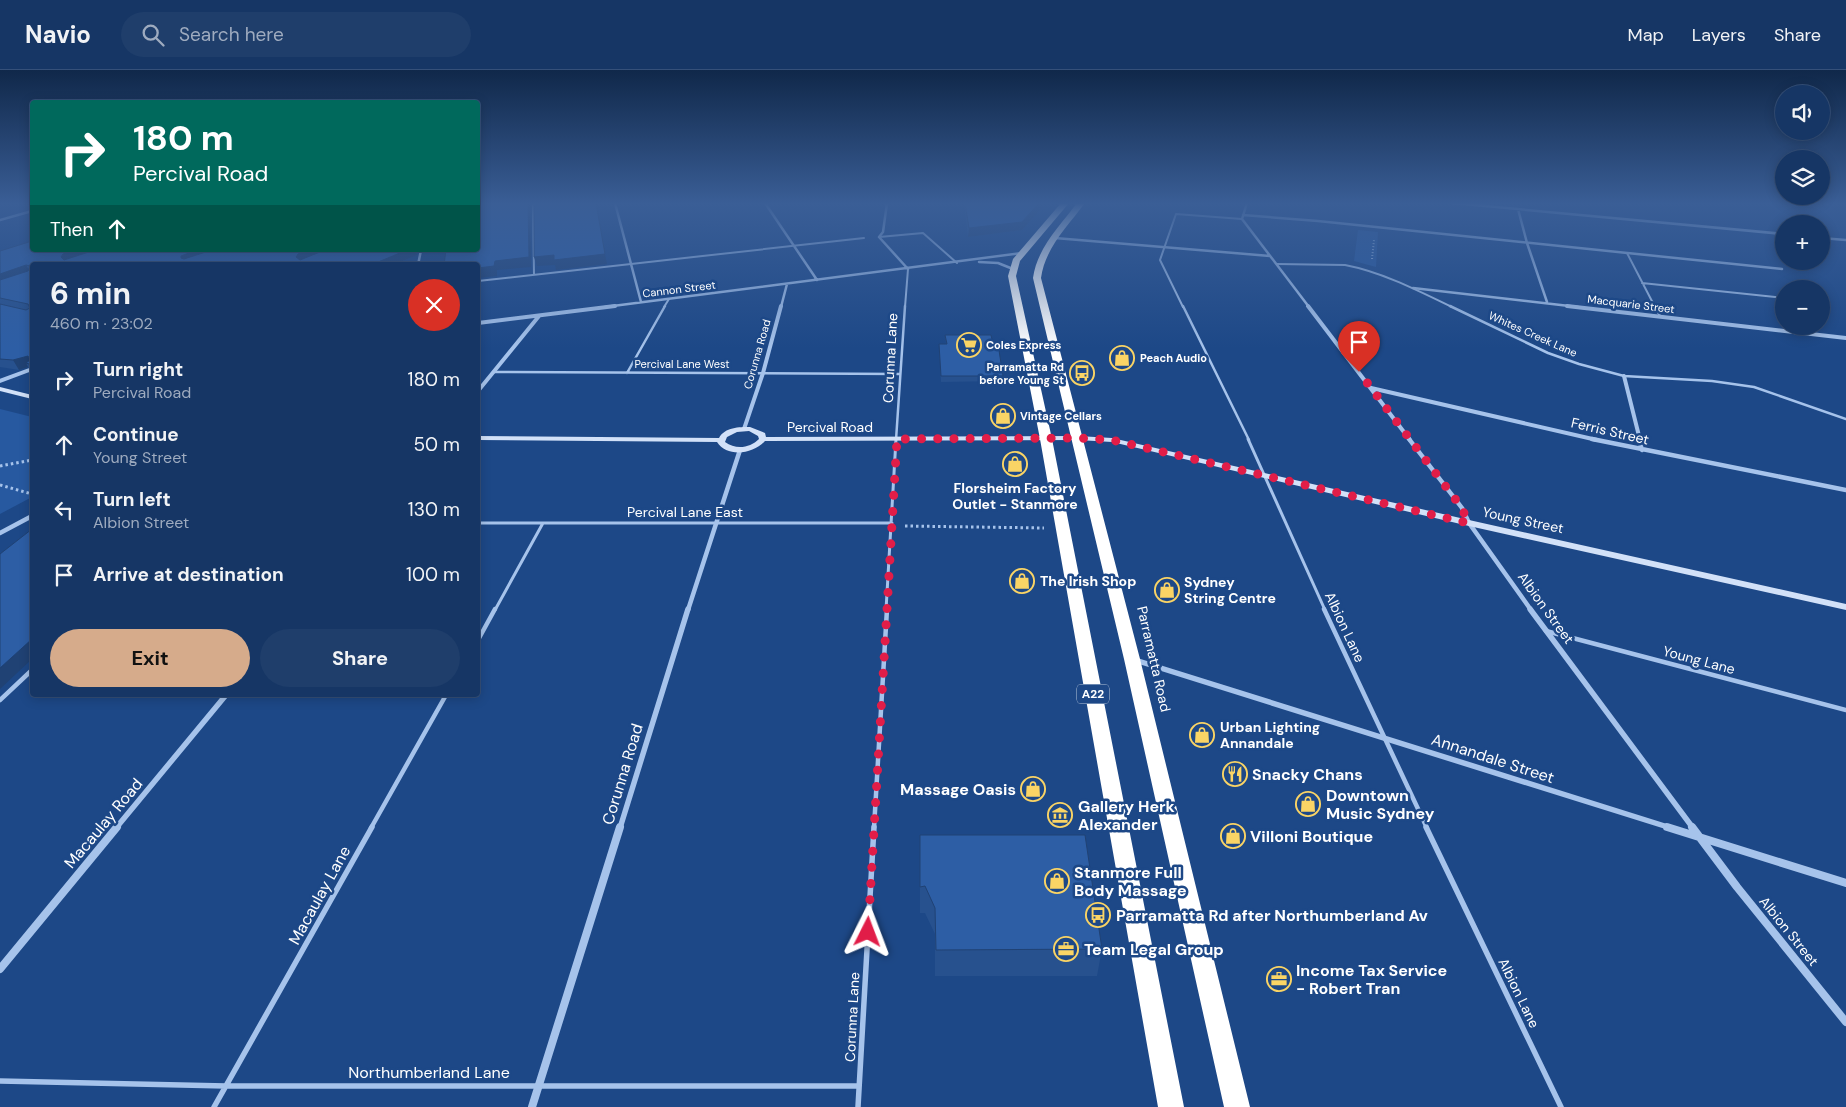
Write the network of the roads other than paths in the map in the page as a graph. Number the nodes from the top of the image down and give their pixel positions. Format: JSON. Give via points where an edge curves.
{"nodes":[{"id":1,"x":534,"y":251,"type":"edge"},
{"id":2,"x":627,"y":251,"type":"edge"},
{"id":3,"x":744,"y":251,"type":"edge"},
{"id":4,"x":797,"y":251,"type":"edge"},
{"id":5,"x":892,"y":251,"type":"edge"},
{"id":6,"x":944,"y":251,"type":"edge"},
{"id":7,"x":1047,"y":251,"type":"edge"},
{"id":8,"x":1162,"y":251,"type":"edge"},
{"id":9,"x":1215,"y":251,"type":"edge"},
{"id":10,"x":1267,"y":251,"type":"edge"},
{"id":11,"x":1530,"y":251,"type":"edge"},
{"id":12,"x":1611,"y":251,"type":"edge"},
{"id":13,"x":1022,"y":253,"type":"joint"},
{"id":14,"x":1627,"y":253,"type":"junction"},
{"id":15,"x":1270,"y":256,"type":"junction"},
{"id":16,"x":971,"y":262,"type":"junction"},
{"id":17,"x":957,"y":263,"type":"junction"},
{"id":18,"x":630,"y":264,"type":"junction"},
{"id":19,"x":1277,"y":264,"type":"junction"},
{"id":20,"x":1775,"y":268,"type":"edge"},
{"id":21,"x":908,"y":269,"type":"junction"},
{"id":22,"x":1013,"y":269,"type":"junction"},
{"id":23,"x":534,"y":275,"type":"junction"},
{"id":24,"x":817,"y":280,"type":"junction"},
{"id":25,"x":480,"y":281,"type":"edge"},
{"id":26,"x":1642,"y":283,"type":"junction"},
{"id":27,"x":787,"y":284,"type":"junction"},
{"id":28,"x":1413,"y":288,"type":"junction"},
{"id":29,"x":1775,"y":297,"type":"edge"},
{"id":30,"x":669,"y":299,"type":"junction"},
{"id":31,"x":641,"y":302,"type":"junction"},
{"id":32,"x":1547,"y":302,"type":"junction"},
{"id":33,"x":539,"y":316,"type":"junction"},
{"id":34,"x":1660,"y":316,"type":"junction"},
{"id":35,"x":480,"y":323,"type":"edge"},
{"id":36,"x":1846,"y":338,"type":"edge"},
{"id":37,"x":30,"y":370,"type":"edge"},
{"id":38,"x":493,"y":372,"type":"junction"},
{"id":39,"x":627,"y":372,"type":"junction"},
{"id":40,"x":763,"y":373,"type":"junction"},
{"id":41,"x":900,"y":374,"type":"junction"},
{"id":42,"x":1624,"y":376,"type":"junction"},
{"id":43,"x":0,"y":382,"type":"edge"},
{"id":44,"x":480,"y":388,"type":"edge"},
{"id":45,"x":1371,"y":388,"type":"junction"},
{"id":46,"x":0,"y":389,"type":"edge"},
{"id":47,"x":30,"y":396,"type":"edge"},
{"id":48,"x":1846,"y":420,"type":"edge"},
{"id":49,"x":744,"y":429,"type":"junction"},
{"id":50,"x":480,"y":438,"type":"edge"},
{"id":51,"x":1078,"y":438,"type":"junction"},
{"id":52,"x":763,"y":439,"type":"junction"},
{"id":53,"x":897,"y":439,"type":"junction"},
{"id":54,"x":1046,"y":439,"type":"junction"},
{"id":55,"x":720,"y":440,"type":"junction"},
{"id":56,"x":740,"y":450,"type":"junction"},
{"id":57,"x":1642,"y":450,"type":"junction"},
{"id":58,"x":1266,"y":475,"type":"junction"},
{"id":59,"x":1846,"y":490,"type":"edge"},
{"id":60,"x":30,"y":517,"type":"edge"},
{"id":61,"x":480,"y":523,"type":"edge"},
{"id":62,"x":543,"y":523,"type":"junction"},
{"id":63,"x":1468,"y":523,"type":"junction"},
{"id":64,"x":715,"y":524,"type":"junction"},
{"id":65,"x":892,"y":524,"type":"junction"},
{"id":66,"x":0,"y":533,"type":"edge"},
{"id":67,"x":1846,"y":607,"type":"edge"},
{"id":68,"x":1546,"y":631,"type":"junction"},
{"id":69,"x":480,"y":636,"type":"edge"},
{"id":70,"x":1132,"y":659,"type":"junction"},
{"id":71,"x":30,"y":672,"type":"edge"},
{"id":72,"x":224,"y":697,"type":"edge"},
{"id":73,"x":445,"y":697,"type":"edge"},
{"id":74,"x":0,"y":700,"type":"edge"},
{"id":75,"x":1846,"y":710,"type":"edge"},
{"id":76,"x":1383,"y":737,"type":"junction"},
{"id":77,"x":1703,"y":839,"type":"junction"},
{"id":78,"x":1846,"y":883,"type":"edge"},
{"id":79,"x":0,"y":969,"type":"edge"},
{"id":80,"x":1846,"y":1022,"type":"edge"},
{"id":81,"x":0,"y":1081,"type":"edge"},
{"id":82,"x":539,"y":1085,"type":"junction"},
{"id":83,"x":226,"y":1086,"type":"junction"},
{"id":84,"x":859,"y":1086,"type":"junction"},
{"id":85,"x":214,"y":1107,"type":"edge"},
{"id":86,"x":532,"y":1107,"type":"edge"},
{"id":87,"x":858,"y":1107,"type":"edge"},
{"id":88,"x":1172,"y":1107,"type":"edge"},
{"id":89,"x":1236,"y":1107,"type":"edge"},
{"id":90,"x":1561,"y":1107,"type":"edge"}],
"edges":[{"from":1,"to":23,"type":"lane"},
{"from":2,"to":18,"type":"street"},
{"from":3,"to":18,"type":"lane"},
{"from":4,"to":24,"type":"street"},
{"from":5,"to":21,"type":"street"},
{"from":6,"to":17,"type":"lane"},
{"from":7,"to":51,"type":"highway","name":"Parramatta Road","via":[[1037,270],[1037,278]]},
{"from":8,"to":58,"type":"lane","name":"Albion Lane","via":[[1160,260]]},
{"from":9,"to":15,"type":"street"},
{"from":10,"to":15,"type":"street","name":"Albion Street"},
{"from":11,"to":32,"type":"street"},
{"from":12,"to":14,"type":"street"},
{"from":13,"to":16,"type":"street","name":"Cannon Street"},
{"from":13,"to":22,"type":"highway"},
{"from":14,"to":20,"type":"street"},
{"from":14,"to":26,"type":"lane"},
{"from":15,"to":19,"type":"street","name":"Albion Street"},
{"from":16,"to":17,"type":"street","name":"Cannon Street"},
{"from":16,"to":22,"type":"street","name":"Cannon Street","via":[[998,263]]},
{"from":17,"to":21,"type":"street","name":"Cannon Street"},
{"from":18,"to":23,"type":"lane"},
{"from":18,"to":31,"type":"street"},
{"from":19,"to":28,"type":"lane","name":"Whites Creek Lane","via":[[1345,264]]},
{"from":19,"to":45,"type":"street","name":"Albion Street"},
{"from":21,"to":24,"type":"street","name":"Cannon Street"},
{"from":21,"to":41,"type":"lane","name":"Corunna Lane"},
{"from":22,"to":54,"type":"highway","number":"A22"},
{"from":23,"to":25,"type":"lane"},
{"from":24,"to":27,"type":"street","name":"Cannon Street"},
{"from":26,"to":29,"type":"lane"},
{"from":26,"to":34,"type":"lane"},
{"from":27,"to":30,"type":"street","name":"Cannon Street"},
{"from":27,"to":40,"type":"street","name":"Corunna Road"},
{"from":28,"to":32,"type":"street","name":"Macquarie Street"},
{"from":28,"to":42,"type":"lane","name":"Whites Creek Lane","via":[[1548,353]]},
{"from":30,"to":31,"type":"street","name":"Cannon Street"},
{"from":30,"to":39,"type":"lane"},
{"from":31,"to":33,"type":"street","name":"Cannon Street"},
{"from":32,"to":34,"type":"street","name":"Macquarie Street"},
{"from":33,"to":35,"type":"street","name":"Cannon Street"},
{"from":33,"to":38,"type":"street"},
{"from":34,"to":36,"type":"street","name":"Macquarie Street"},
{"from":37,"to":43,"type":"street"},
{"from":38,"to":39,"type":"lane","name":"Percival Lane West"},
{"from":38,"to":44,"type":"street"},
{"from":39,"to":40,"type":"lane","name":"Percival Lane West"},
{"from":40,"to":41,"type":"lane","name":"Percival Lane West"},
{"from":40,"to":49,"type":"street","name":"Corunna Road"},
{"from":41,"to":53,"type":"lane","name":"Corunna Lane"},
{"from":42,"to":48,"type":"lane","name":"Whites Creek Lane","via":[[1754,387]]},
{"from":42,"to":57,"type":"street"},
{"from":45,"to":57,"type":"street","name":"Ferris Street"},
{"from":45,"to":63,"type":"street","name":"Albion Street","via":[[1462,508]]},
{"from":46,"to":47,"type":"street"},
{"from":49,"to":52,"type":"street","via":[[759,432]]},
{"from":49,"to":55,"type":"street","via":[[728,432]]},
{"from":50,"to":55,"type":"street"},
{"from":51,"to":54,"type":"street","name":"Young Street"},
{"from":51,"to":58,"type":"street","name":"Young Street","via":[[1112,440]]},
{"from":51,"to":70,"type":"highway","name":"Parramatta Road"},
{"from":52,"to":53,"type":"street","name":"Percival Road"},
{"from":52,"to":56,"type":"street","via":[[754,447]]},
{"from":53,"to":54,"type":"street","name":"Percival Road"},
{"from":53,"to":65,"type":"lane","name":"Corunna Lane"},
{"from":54,"to":88,"type":"highway","number":"A22"},
{"from":55,"to":56,"type":"street","via":[[724,446]]},
{"from":56,"to":64,"type":"street","name":"Corunna Road"},
{"from":57,"to":59,"type":"street","name":"Ferris Street"},
{"from":58,"to":63,"type":"street","name":"Young Street"},
{"from":58,"to":76,"type":"lane","name":"Albion Lane","via":[[1269,488]]},
{"from":60,"to":66,"type":"street"},
{"from":61,"to":62,"type":"lane","name":"Percival Lane East"},
{"from":62,"to":64,"type":"lane","name":"Percival Lane East"},
{"from":62,"to":69,"type":"lane"},
{"from":63,"to":67,"type":"street","name":"Young Street"},
{"from":63,"to":68,"type":"street","name":"Albion Street"},
{"from":64,"to":65,"type":"lane","name":"Percival Lane East"},
{"from":64,"to":82,"type":"street","name":"Corunna Road"},
{"from":65,"to":84,"type":"lane","name":"Corunna Lane"},
{"from":68,"to":75,"type":"lane","name":"Young Lane"},
{"from":68,"to":77,"type":"street","name":"Albion Street"},
{"from":70,"to":76,"type":"street","name":"Annandale Street"},
{"from":70,"to":89,"type":"highway","name":"Parramatta Road"},
{"from":71,"to":74,"type":"lane"},
{"from":72,"to":79,"type":"street","name":"Macaulay Road"},
{"from":73,"to":83,"type":"lane","name":"Macaulay Lane"},
{"from":76,"to":77,"type":"street","name":"Annandale Street"},
{"from":76,"to":90,"type":"lane","name":"Albion Lane"},
{"from":77,"to":78,"type":"street","name":"Annandale Street"},
{"from":77,"to":80,"type":"street","name":"Albion Street","via":[[1737,887]]},
{"from":81,"to":83,"type":"lane","name":"Northumberland Lane"},
{"from":82,"to":83,"type":"lane","name":"Northumberland Lane"},
{"from":82,"to":84,"type":"lane","name":"Northumberland Lane"},
{"from":82,"to":86,"type":"street","name":"Corunna Road"},
{"from":83,"to":85,"type":"lane","name":"Macaulay Lane"},
{"from":84,"to":87,"type":"lane","name":"Corunna Lane"}]}
